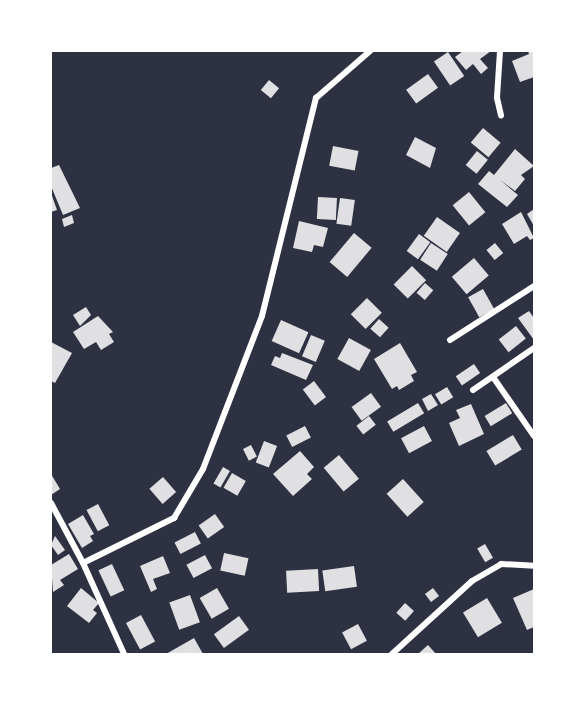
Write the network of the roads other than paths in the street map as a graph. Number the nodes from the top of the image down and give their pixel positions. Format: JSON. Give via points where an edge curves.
{"nodes":[{"id":1,"x":370,"y":51,"type":"edge"},
{"id":2,"x":500,"y":51,"type":"edge"},
{"id":3,"x":501,"y":116,"type":"dead end"},
{"id":4,"x":534,"y":286,"type":"edge"},
{"id":5,"x":450,"y":340,"type":"dead end"},
{"id":6,"x":534,"y":348,"type":"edge"},
{"id":7,"x":493,"y":377,"type":"junction"},
{"id":8,"x":473,"y":390,"type":"dead end"},
{"id":9,"x":534,"y":436,"type":"edge"},
{"id":10,"x":51,"y":503,"type":"edge"},
{"id":11,"x":83,"y":563,"type":"junction"},
{"id":12,"x":534,"y":566,"type":"edge"},
{"id":13,"x":124,"y":654,"type":"edge"},
{"id":14,"x":392,"y":654,"type":"edge"}],
"edges":[{"from":1,"to":11,"type":"street","via":[[316,98],[262,316],[203,469],[174,518]]},
{"from":2,"to":3,"type":"street","via":[[497,98]]},
{"from":4,"to":5,"type":"street"},
{"from":6,"to":7,"type":"street"},
{"from":7,"to":8,"type":"street"},
{"from":7,"to":9,"type":"street"},
{"from":10,"to":11,"type":"street"},
{"from":11,"to":13,"type":"street"},
{"from":12,"to":14,"type":"street","via":[[501,564],[472,580]]}]}
